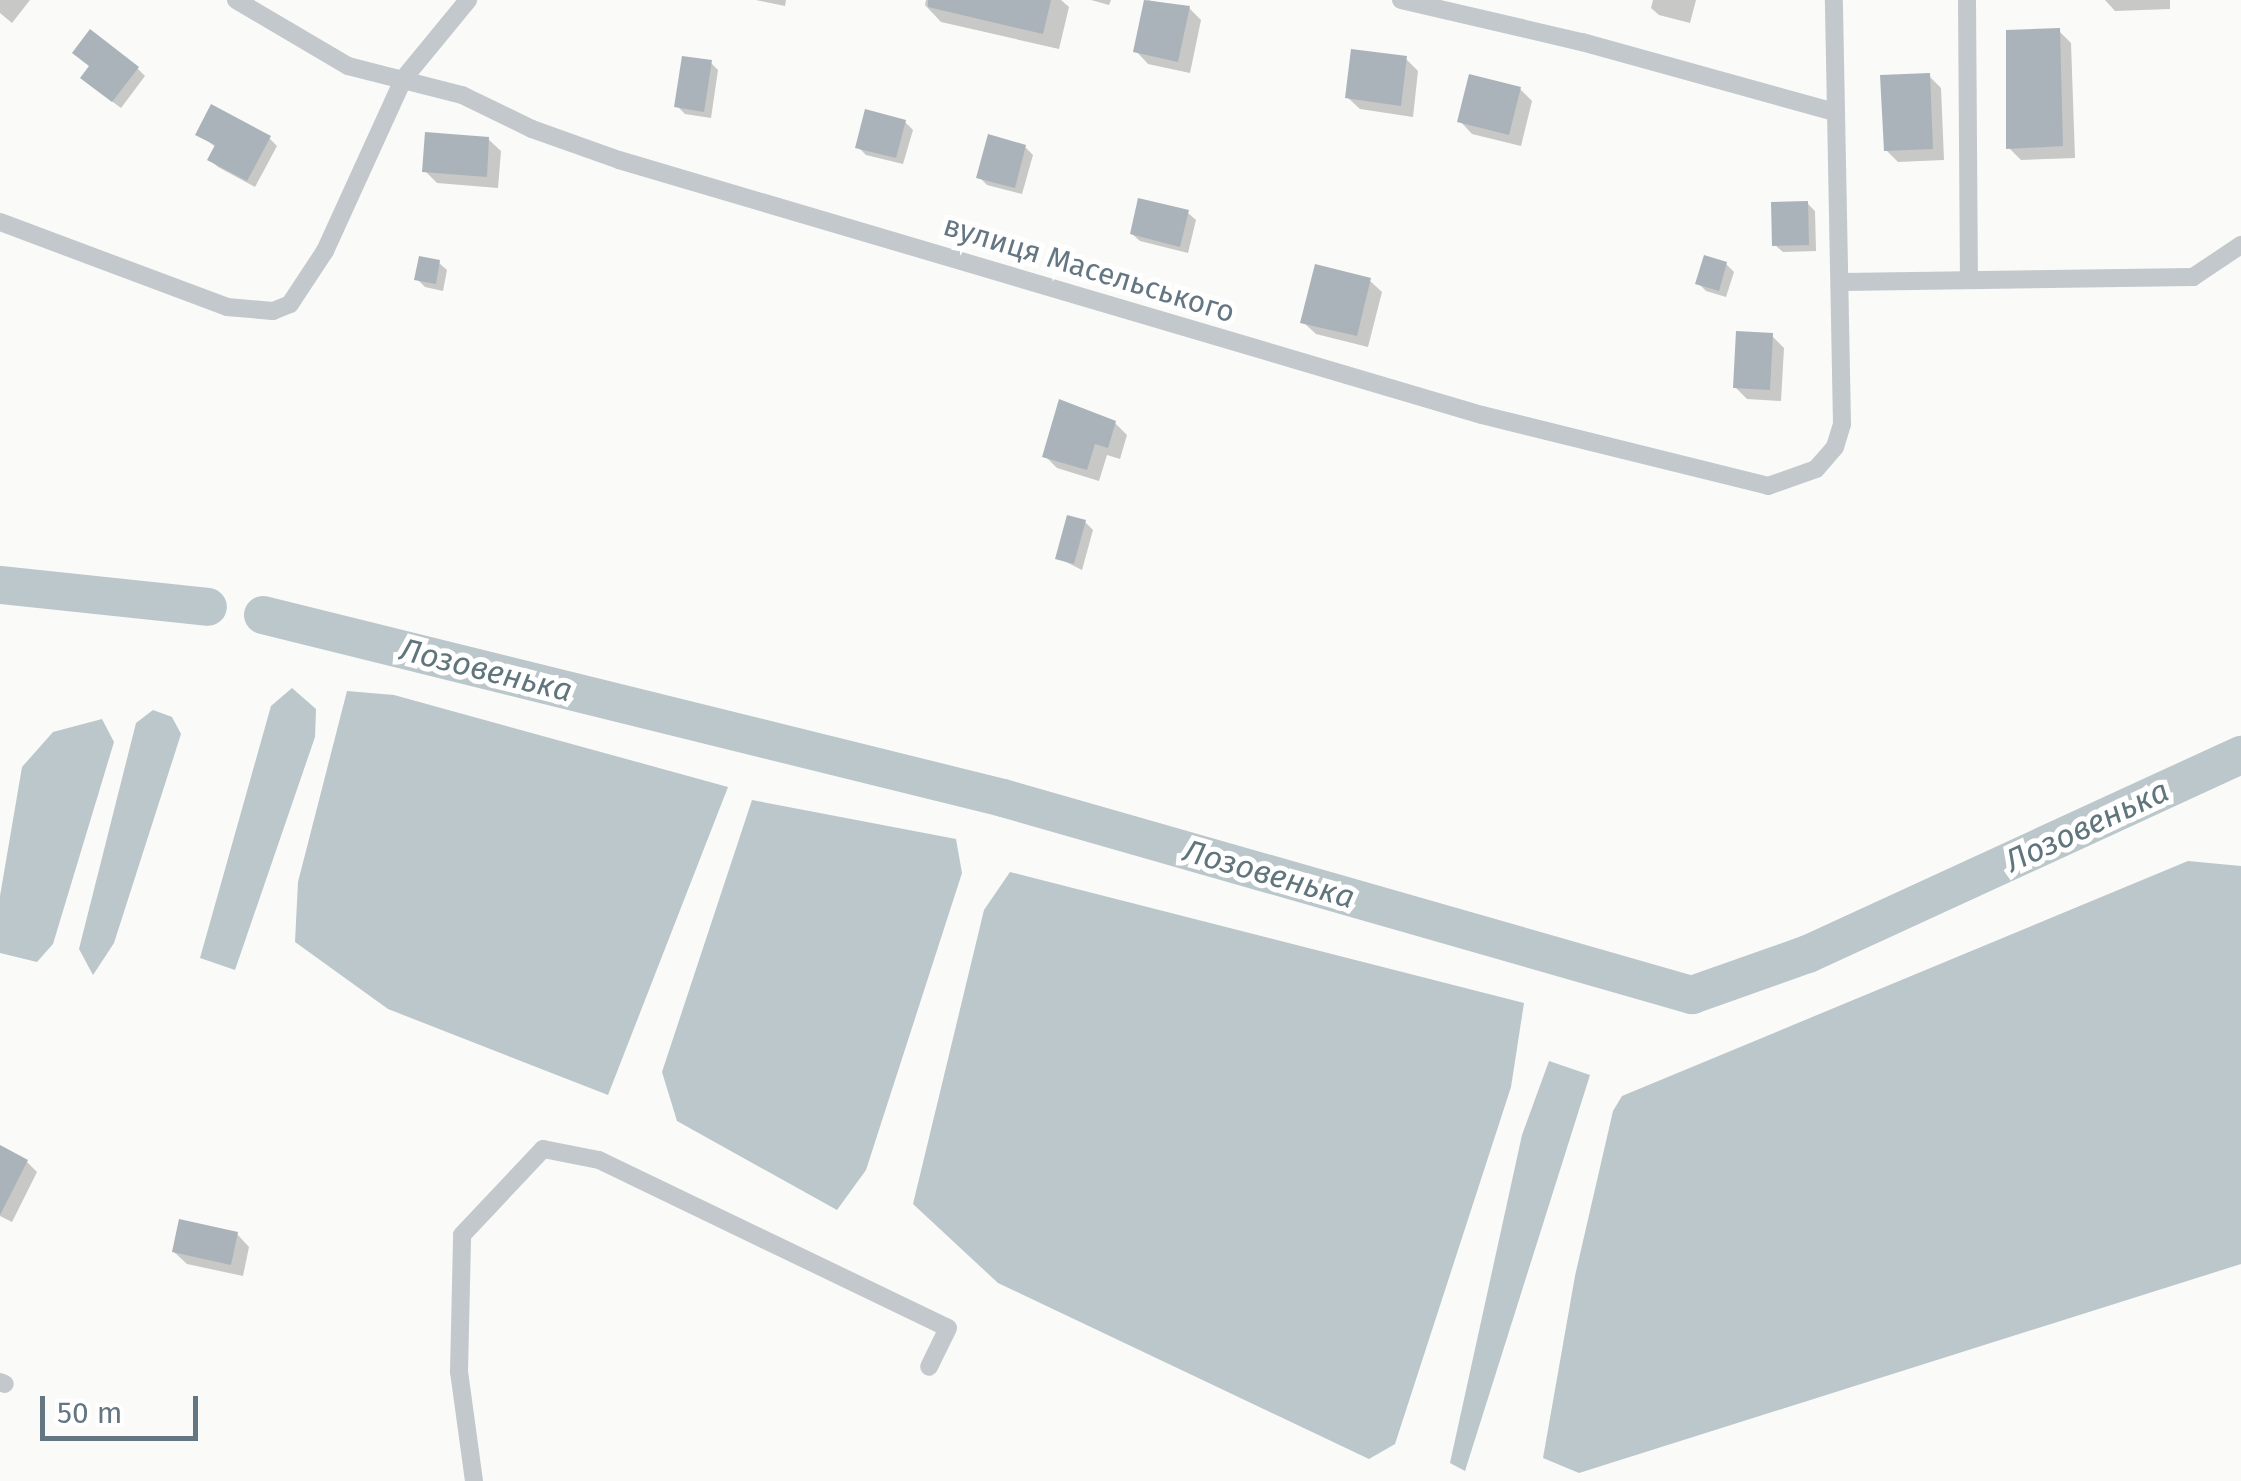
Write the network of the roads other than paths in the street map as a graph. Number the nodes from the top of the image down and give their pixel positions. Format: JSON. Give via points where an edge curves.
{"nodes":[{"id":1,"x":236,"y":0,"type":"edge"},
{"id":2,"x":468,"y":0,"type":"edge"},
{"id":3,"x":1401,"y":0,"type":"edge"},
{"id":4,"x":1834,"y":0,"type":"edge"},
{"id":5,"x":1966,"y":0,"type":"edge"},
{"id":6,"x":404,"y":78,"type":"junction"},
{"id":7,"x":1835,"y":112,"type":"junction"},
{"id":8,"x":0,"y":222,"type":"edge"},
{"id":9,"x":2241,"y":246,"type":"edge"},
{"id":10,"x":1969,"y":277,"type":"junction"},
{"id":11,"x":1843,"y":282,"type":"junction"},
{"id":12,"x":930,"y":1367,"type":"dead end"},
{"id":13,"x":474,"y":1481,"type":"edge"}],
"edges":[{"from":1,"to":6,"type":"street","name":"вулиця Масельського","via":[[348,66]]},
{"from":2,"to":6,"type":"street"},
{"from":3,"to":7,"type":"street"},
{"from":4,"to":7,"type":"street"},
{"from":5,"to":10,"type":"street"},
{"from":6,"to":8,"type":"street","via":[[324,251],[300,292],[272,312],[227,308]]},
{"from":6,"to":11,"type":"street","name":"вулиця Масельського","via":[[462,95],[567,142],[789,212],[1482,414],[1768,486],[1816,469],[1835,447],[1842,424]]},
{"from":7,"to":11,"type":"street"},
{"from":9,"to":10,"type":"street","via":[[2193,277]]},
{"from":10,"to":11,"type":"street"},
{"from":12,"to":13,"type":"street","via":[[948,1328],[599,1160],[542,1149],[462,1234],[459,1372]]}]}
